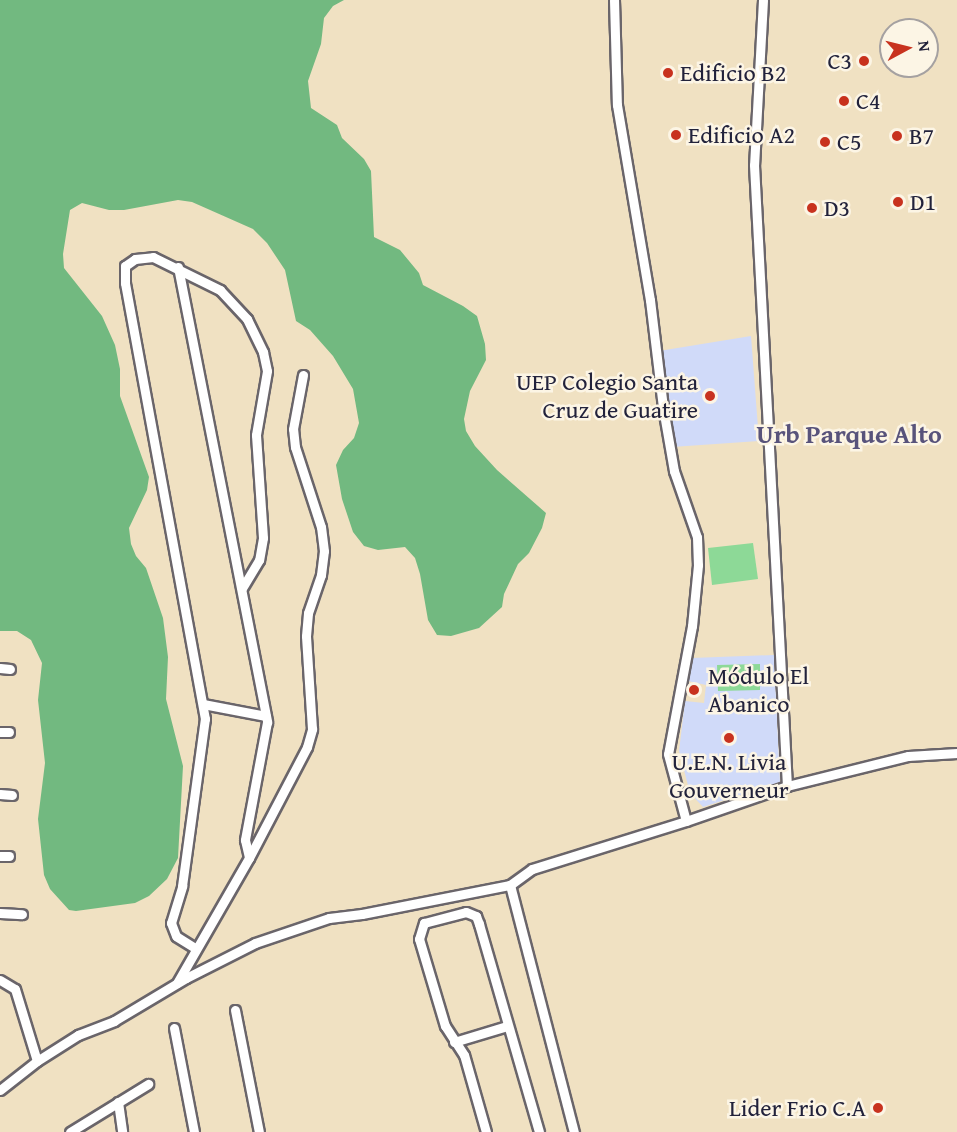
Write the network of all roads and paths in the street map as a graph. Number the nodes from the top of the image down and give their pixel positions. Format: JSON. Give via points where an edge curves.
{"nodes":[{"id":1,"x":614,"y":0,"type":"edge"},
{"id":2,"x":763,"y":0,"type":"edge"},
{"id":3,"x":178,"y":267,"type":"junction"},
{"id":4,"x":303,"y":375,"type":"dead end"},
{"id":5,"x":242,"y":588,"type":"junction"},
{"id":6,"x":203,"y":704,"type":"junction"},
{"id":7,"x":266,"y":716,"type":"junction"},
{"id":8,"x":957,"y":753,"type":"edge"},
{"id":9,"x":787,"y":786,"type":"junction"},
{"id":10,"x":0,"y":794,"type":"edge"},
{"id":11,"x":12,"y":795,"type":"dead end"},
{"id":12,"x":686,"y":821,"type":"junction"},
{"id":13,"x":249,"y":858,"type":"junction"},
{"id":14,"x":510,"y":885,"type":"junction"},
{"id":15,"x":0,"y":913,"type":"edge"},
{"id":16,"x":22,"y":914,"type":"dead end"},
{"id":17,"x":195,"y":948,"type":"junction"},
{"id":18,"x":0,"y":980,"type":"edge"},
{"id":19,"x":176,"y":985,"type":"junction"},
{"id":20,"x":235,"y":1010,"type":"dead end"},
{"id":21,"x":507,"y":1026,"type":"junction"},
{"id":22,"x":174,"y":1028,"type":"dead end"},
{"id":23,"x":454,"y":1042,"type":"junction"},
{"id":24,"x":37,"y":1061,"type":"junction"},
{"id":25,"x":148,"y":1084,"type":"dead end"},
{"id":26,"x":0,"y":1090,"type":"edge"},
{"id":27,"x":118,"y":1102,"type":"junction"},
{"id":28,"x":70,"y":1132,"type":"edge"},
{"id":29,"x":122,"y":1132,"type":"edge"},
{"id":30,"x":194,"y":1132,"type":"edge"},
{"id":31,"x":259,"y":1132,"type":"edge"},
{"id":32,"x":486,"y":1132,"type":"edge"},
{"id":33,"x":539,"y":1132,"type":"edge"},
{"id":34,"x":574,"y":1132,"type":"edge"}],
"edges":[{"from":1,"to":12,"type":"street","via":[[617,105],[650,300],[663,408],[674,471],[697,537],[692,626],[668,754]]},
{"from":2,"to":9,"type":"street","via":[[754,165]]},
{"from":3,"to":5,"type":"street"},
{"from":3,"to":5,"type":"street","via":[[220,290],[247,319],[263,352],[267,371],[256,435],[263,538],[259,560]]},
{"from":3,"to":6,"type":"street","via":[[153,257],[135,259],[125,266],[125,283]]},
{"from":4,"to":13,"type":"street","via":[[293,429],[295,447],[321,527],[324,551],[306,636],[312,729],[307,747]]},
{"from":5,"to":7,"type":"street"},
{"from":6,"to":7,"type":"street"},
{"from":6,"to":17,"type":"street","via":[[205,719],[182,886],[171,923],[176,936]]},
{"from":7,"to":13,"type":"street","via":[[244,840]]},
{"from":8,"to":9,"type":"street","via":[[908,756]]},
{"from":9,"to":12,"type":"street"},
{"from":10,"to":11,"type":"street"},
{"from":12,"to":14,"type":"street","via":[[531,869]]},
{"from":13,"to":17,"type":"street"},
{"from":14,"to":19,"type":"street","via":[[329,918],[255,943]]},
{"from":14,"to":34,"type":"street"},
{"from":15,"to":16,"type":"street"},
{"from":17,"to":19,"type":"street"},
{"from":18,"to":24,"type":"street","via":[[15,989]]},
{"from":19,"to":24,"type":"street","via":[[114,1021],[78,1035]]},
{"from":20,"to":31,"type":"street"},
{"from":21,"to":23,"type":"street"},
{"from":21,"to":23,"type":"street","via":[[476,916],[466,912],[429,920],[421,927],[419,939],[445,1026]]},
{"from":21,"to":33,"type":"street"},
{"from":22,"to":30,"type":"street"},
{"from":23,"to":32,"type":"street","via":[[464,1055]]},
{"from":24,"to":26,"type":"street"},
{"from":25,"to":27,"type":"street"},
{"from":27,"to":28,"type":"street"},
{"from":27,"to":29,"type":"street"}]}
